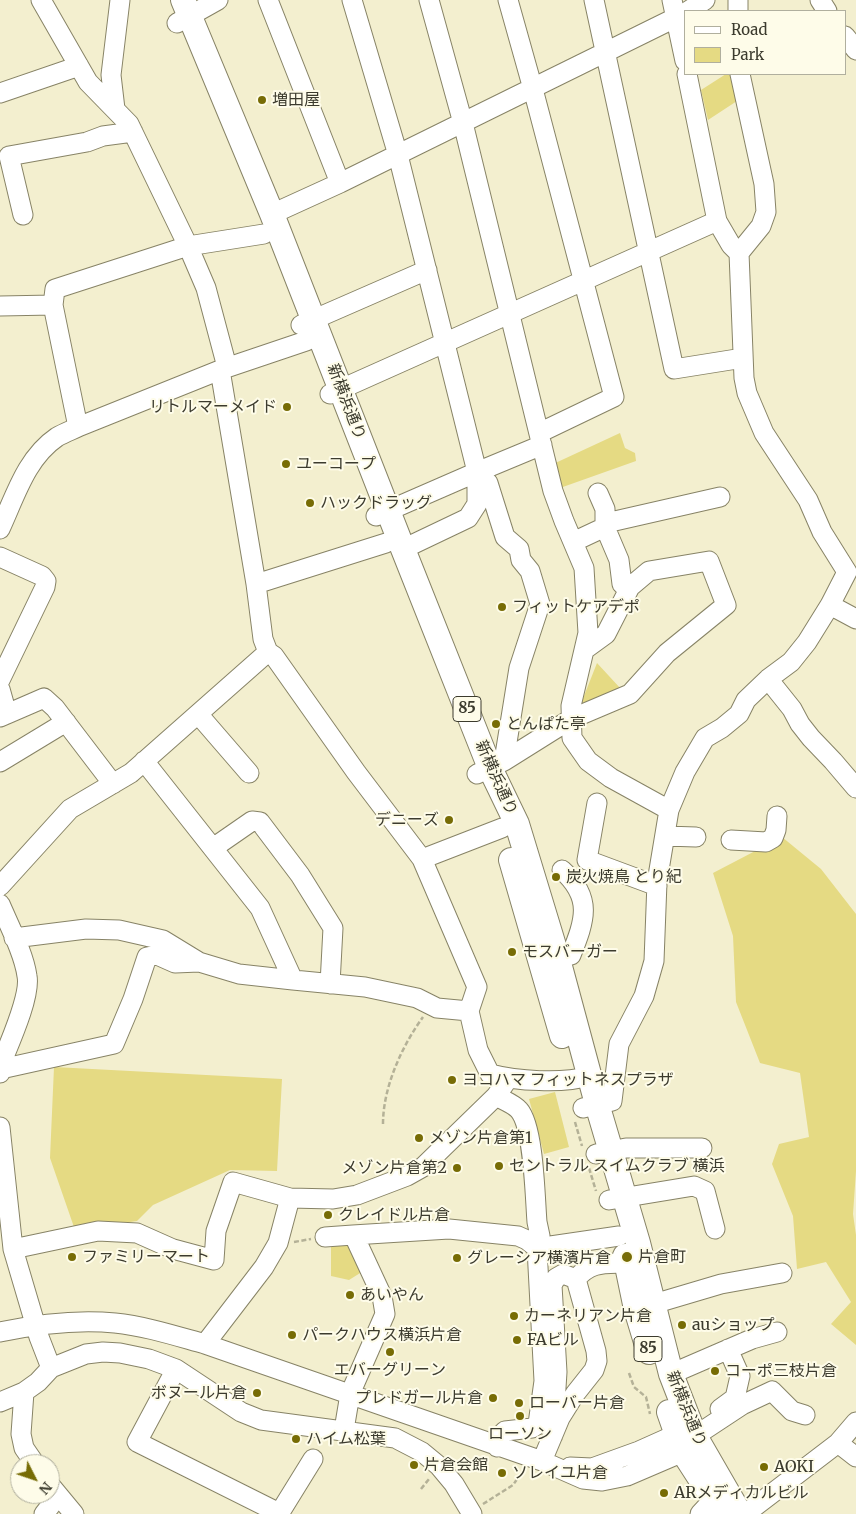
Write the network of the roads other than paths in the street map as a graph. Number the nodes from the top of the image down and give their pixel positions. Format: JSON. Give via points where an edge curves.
{"nodes":[{"id":1,"x":41,"y":0,"type":"edge"},
{"id":2,"x":120,"y":0,"type":"edge"},
{"id":3,"x":167,"y":0,"type":"edge"},
{"id":4,"x":218,"y":0,"type":"edge"},
{"id":5,"x":268,"y":0,"type":"edge"},
{"id":6,"x":352,"y":0,"type":"edge"},
{"id":7,"x":428,"y":0,"type":"edge"},
{"id":8,"x":508,"y":0,"type":"edge"},
{"id":9,"x":594,"y":0,"type":"edge"},
{"id":10,"x":672,"y":0,"type":"edge"},
{"id":11,"x":705,"y":0,"type":"edge"},
{"id":12,"x":689,"y":10,"type":"edge"},
{"id":13,"x":183,"y":13,"type":"edge"},
{"id":14,"x":683,"y":14,"type":"edge"},
{"id":15,"x":846,"y":37,"type":"edge"},
{"id":16,"x":684,"y":38,"type":"edge"},
{"id":17,"x":856,"y":50,"type":"edge"},
{"id":18,"x":605,"y":53,"type":"junction"},
{"id":19,"x":79,"y":66,"type":"junction"},
{"id":20,"x":687,"y":75,"type":"edge"},
{"id":21,"x":740,"y":75,"type":"edge"},
{"id":22,"x":533,"y":89,"type":"junction"},
{"id":23,"x":0,"y":93,"type":"edge"},
{"id":24,"x":115,"y":109,"type":"junction"},
{"id":25,"x":463,"y":123,"type":"junction"},
{"id":26,"x":133,"y":132,"type":"junction"},
{"id":27,"x":398,"y":154,"type":"junction"},
{"id":28,"x":340,"y":183,"type":"junction"},
{"id":29,"x":23,"y":215,"type":"dead end"},
{"id":30,"x":717,"y":221,"type":"junction"},
{"id":31,"x":268,"y":224,"type":"junction"},
{"id":32,"x":188,"y":246,"type":"junction"},
{"id":33,"x":649,"y":252,"type":"junction"},
{"id":34,"x":739,"y":253,"type":"junction"},
{"id":35,"x":427,"y":270,"type":"junction"},
{"id":36,"x":584,"y":281,"type":"junction"},
{"id":37,"x":53,"y":305,"type":"junction"},
{"id":38,"x":0,"y":306,"type":"edge"},
{"id":39,"x":508,"y":314,"type":"junction"},
{"id":40,"x":310,"y":330,"type":"junction"},
{"id":41,"x":445,"y":342,"type":"junction"},
{"id":42,"x":744,"y":358,"type":"junction"},
{"id":43,"x":224,"y":368,"type":"junction"},
{"id":44,"x":336,"y":392,"type":"junction"},
{"id":45,"x":78,"y":427,"type":"junction"},
{"id":46,"x":540,"y":439,"type":"junction"},
{"id":47,"x":477,"y":472,"type":"junction"},
{"id":48,"x":598,"y":493,"type":"dead end"},
{"id":49,"x":720,"y":497,"type":"dead end"},
{"id":50,"x":382,"y":514,"type":"junction"},
{"id":51,"x":605,"y":525,"type":"junction"},
{"id":52,"x":0,"y":529,"type":"edge"},
{"id":53,"x":573,"y":542,"type":"junction"},
{"id":54,"x":394,"y":546,"type":"junction"},
{"id":55,"x":0,"y":557,"type":"edge"},
{"id":56,"x":851,"y":569,"type":"edge"},
{"id":57,"x":256,"y":584,"type":"junction"},
{"id":58,"x":629,"y":589,"type":"junction"},
{"id":59,"x":830,"y":605,"type":"junction"},
{"id":60,"x":856,"y":619,"type":"edge"},
{"id":61,"x":584,"y":650,"type":"junction"},
{"id":62,"x":268,"y":652,"type":"junction"},
{"id":63,"x":768,"y":679,"type":"junction"},
{"id":64,"x":0,"y":680,"type":"edge"},
{"id":65,"x":0,"y":689,"type":"edge"},
{"id":66,"x":198,"y":714,"type":"junction"},
{"id":67,"x":3,"y":715,"type":"edge"},
{"id":68,"x":571,"y":719,"type":"junction"},
{"id":69,"x":66,"y":722,"type":"junction"},
{"id":70,"x":144,"y":761,"type":"junction"},
{"id":71,"x":0,"y":762,"type":"edge"},
{"id":72,"x":490,"y":768,"type":"junction"},
{"id":73,"x":249,"y":773,"type":"dead end"},
{"id":74,"x":113,"y":784,"type":"junction"},
{"id":75,"x":856,"y":788,"type":"edge"},
{"id":76,"x":597,"y":803,"type":"dead end"},
{"id":77,"x":670,"y":810,"type":"junction"},
{"id":78,"x":777,"y":816,"type":"dead end"},
{"id":79,"x":502,"y":828,"type":"junction"},
{"id":80,"x":665,"y":836,"type":"junction"},
{"id":81,"x":696,"y":837,"type":"dead end"},
{"id":82,"x":731,"y":840,"type":"dead end"},
{"id":83,"x":213,"y":848,"type":"junction"},
{"id":84,"x":422,"y":859,"type":"junction"},
{"id":85,"x":562,"y":870,"type":"dead end"},
{"id":86,"x":0,"y":886,"type":"edge"},
{"id":87,"x":657,"y":886,"type":"junction"},
{"id":88,"x":0,"y":904,"type":"edge"},
{"id":89,"x":14,"y":938,"type":"junction"},
{"id":90,"x":558,"y":959,"type":"junction"},
{"id":91,"x":199,"y":962,"type":"junction"},
{"id":92,"x":292,"y":980,"type":"junction"},
{"id":93,"x":330,"y":984,"type":"junction"},
{"id":94,"x":469,"y":1010,"type":"junction"},
{"id":95,"x":1,"y":1069,"type":"edge"},
{"id":96,"x":0,"y":1073,"type":"edge"},
{"id":97,"x":582,"y":1078,"type":"junction"},
{"id":98,"x":508,"y":1079,"type":"junction"},
{"id":99,"x":496,"y":1096,"type":"junction"},
{"id":100,"x":590,"y":1106,"type":"junction"},
{"id":101,"x":0,"y":1126,"type":"edge"},
{"id":102,"x":702,"y":1148,"type":"dead end"},
{"id":103,"x":603,"y":1153,"type":"junction"},
{"id":104,"x":290,"y":1198,"type":"junction"},
{"id":105,"x":616,"y":1198,"type":"junction"},
{"id":106,"x":715,"y":1229,"type":"dead end"},
{"id":107,"x":353,"y":1235,"type":"junction"},
{"id":108,"x":619,"y":1236,"type":"junction"},
{"id":109,"x":325,"y":1237,"type":"road end"},
{"id":110,"x":537,"y":1248,"type":"junction"},
{"id":111,"x":13,"y":1249,"type":"junction"},
{"id":112,"x":626,"y":1262,"type":"junction"},
{"id":113,"x":782,"y":1273,"type":"dead end"},
{"id":114,"x":576,"y":1279,"type":"junction"},
{"id":115,"x":644,"y":1307,"type":"junction"},
{"id":116,"x":36,"y":1325,"type":"junction"},
{"id":117,"x":0,"y":1332,"type":"edge"},
{"id":118,"x":777,"y":1332,"type":"dead end"},
{"id":119,"x":205,"y":1344,"type":"junction"},
{"id":120,"x":728,"y":1349,"type":"junction"},
{"id":121,"x":51,"y":1368,"type":"junction"},
{"id":122,"x":176,"y":1369,"type":"junction"},
{"id":123,"x":671,"y":1374,"type":"junction"},
{"id":124,"x":24,"y":1392,"type":"junction"},
{"id":125,"x":350,"y":1394,"type":"junction"},
{"id":126,"x":0,"y":1402,"type":"edge"},
{"id":127,"x":804,"y":1414,"type":"dead end"},
{"id":128,"x":724,"y":1418,"type":"junction"},
{"id":129,"x":856,"y":1422,"type":"edge"},
{"id":130,"x":344,"y":1430,"type":"junction"},
{"id":131,"x":553,"y":1435,"type":"junction"},
{"id":132,"x":685,"y":1441,"type":"junction"},
{"id":133,"x":838,"y":1443,"type":"junction"},
{"id":134,"x":497,"y":1447,"type":"junction"},
{"id":135,"x":28,"y":1454,"type":"edge"},
{"id":136,"x":856,"y":1457,"type":"edge"},
{"id":137,"x":313,"y":1459,"type":"dead end"},
{"id":138,"x":537,"y":1460,"type":"junction"},
{"id":139,"x":60,"y":1498,"type":"edge"},
{"id":140,"x":712,"y":1509,"type":"edge"},
{"id":141,"x":279,"y":1513,"type":"edge"},
{"id":142,"x":471,"y":1513,"type":"edge"},
{"id":143,"x":74,"y":1514,"type":"edge"},
{"id":144,"x":740,"y":1514,"type":"edge"},
{"id":145,"x":746,"y":1514,"type":"edge"}],
"edges":[{"from":1,"to":19,"type":"street"},
{"from":2,"to":24,"type":"street","via":[[111,76]]},
{"from":3,"to":13,"type":"main road","name":"新横浜通り","number":"85"},
{"from":4,"to":13,"type":"street"},
{"from":5,"to":28,"type":"street"},
{"from":6,"to":27,"type":"street"},
{"from":7,"to":25,"type":"street"},
{"from":8,"to":22,"type":"street"},
{"from":9,"to":18,"type":"street"},
{"from":10,"to":14,"type":"street"},
{"from":11,"to":12,"type":"street"},
{"from":13,"to":31,"type":"main road","name":"新横浜通り","number":"85"},
{"from":14,"to":16,"type":"street"},
{"from":14,"to":18,"type":"street"},
{"from":15,"to":17,"type":"street"},
{"from":18,"to":22,"type":"street"},
{"from":18,"to":33,"type":"street"},
{"from":19,"to":23,"type":"street"},
{"from":19,"to":24,"type":"street","via":[[88,82]]},
{"from":20,"to":30,"type":"street"},
{"from":21,"to":34,"type":"street","via":[[764,184],[766,212],[761,226]]},
{"from":22,"to":25,"type":"street"},
{"from":22,"to":36,"type":"street"},
{"from":24,"to":26,"type":"street"},
{"from":25,"to":27,"type":"street"},
{"from":25,"to":39,"type":"street"},
{"from":26,"to":29,"type":"street","via":[[9,156]]},
{"from":26,"to":32,"type":"street"},
{"from":27,"to":28,"type":"street"},
{"from":27,"to":35,"type":"street"},
{"from":28,"to":31,"type":"street"},
{"from":30,"to":33,"type":"street"},
{"from":30,"to":34,"type":"street","via":[[730,245]]},
{"from":31,"to":32,"type":"street"},
{"from":31,"to":40,"type":"main road","name":"新横浜通り","number":"85"},
{"from":32,"to":37,"type":"street","via":[[55,289]]},
{"from":32,"to":43,"type":"street","via":[[206,288]]},
{"from":33,"to":36,"type":"street"},
{"from":33,"to":42,"type":"street","via":[[674,369]]},
{"from":34,"to":42,"type":"street"},
{"from":35,"to":40,"type":"street"},
{"from":35,"to":41,"type":"street"},
{"from":36,"to":39,"type":"street"},
{"from":36,"to":46,"type":"street","via":[[614,397]]},
{"from":37,"to":38,"type":"street"},
{"from":37,"to":45,"type":"street"},
{"from":39,"to":41,"type":"street"},
{"from":39,"to":46,"type":"street"},
{"from":40,"to":43,"type":"street"},
{"from":40,"to":44,"type":"main road","name":"新横浜通り","number":"85"},
{"from":41,"to":44,"type":"street"},
{"from":41,"to":47,"type":"street"},
{"from":42,"to":56,"type":"street","via":[[744,378],[764,433],[808,500],[822,532]]},
{"from":43,"to":45,"type":"street"},
{"from":43,"to":57,"type":"street"},
{"from":44,"to":50,"type":"main road","name":"新横浜通り","number":"85"},
{"from":45,"to":52,"type":"street","via":[[57,438],[37,456],[27,470]]},
{"from":46,"to":47,"type":"street"},
{"from":46,"to":53,"type":"street","via":[[552,491]]},
{"from":47,"to":50,"type":"street"},
{"from":47,"to":54,"type":"street","via":[[477,504],[468,518]]},
{"from":47,"to":72,"type":"street","via":[[488,482],[505,537],[519,549],[540,604]]},
{"from":48,"to":51,"type":"street","via":[[606,509]]},
{"from":49,"to":51,"type":"street"},
{"from":50,"to":54,"type":"main road","name":"新横浜通り","number":"85"},
{"from":51,"to":53,"type":"street"},
{"from":51,"to":58,"type":"street","via":[[619,560],[622,584]]},
{"from":53,"to":61,"type":"street","via":[[584,568],[588,633]]},
{"from":54,"to":57,"type":"street"},
{"from":54,"to":72,"type":"main road","name":"新横浜通り","number":"85"},
{"from":55,"to":64,"type":"street","via":[[42,576],[46,581]]},
{"from":56,"to":59,"type":"street"},
{"from":57,"to":62,"type":"street","via":[[263,639]]},
{"from":58,"to":61,"type":"street","via":[[606,634]]},
{"from":58,"to":68,"type":"street","via":[[649,571],[709,561],[726,605],[667,653],[630,694]]},
{"from":59,"to":60,"type":"street"},
{"from":59,"to":63,"type":"street","via":[[791,662]]},
{"from":61,"to":68,"type":"street"},
{"from":62,"to":66,"type":"street"},
{"from":62,"to":84,"type":"street"},
{"from":63,"to":75,"type":"street","via":[[811,738]]},
{"from":63,"to":77,"type":"street","via":[[746,700],[739,714],[705,738],[685,772]]},
{"from":65,"to":67,"type":"street"},
{"from":66,"to":70,"type":"street"},
{"from":66,"to":73,"type":"street"},
{"from":67,"to":69,"type":"street","via":[[44,698]]},
{"from":68,"to":72,"type":"street"},
{"from":68,"to":77,"type":"street","via":[[572,738],[588,761],[611,778]]},
{"from":69,"to":71,"type":"street"},
{"from":69,"to":74,"type":"street"},
{"from":70,"to":74,"type":"street"},
{"from":70,"to":83,"type":"street"},
{"from":72,"to":79,"type":"main road","name":"新横浜通り","number":"85"},
{"from":72,"to":90,"type":"main road","name":"新横浜通り","number":"85","via":[[517,824]]},
{"from":74,"to":86,"type":"street","via":[[70,809]]},
{"from":76,"to":87,"type":"street","via":[[586,860]]},
{"from":77,"to":80,"type":"street"},
{"from":78,"to":82,"type":"street","via":[[773,838],[766,842]]},
{"from":79,"to":84,"type":"street"},
{"from":79,"to":97,"type":"main road","name":"新横浜通り","number":"85"},
{"from":80,"to":81,"type":"street"},
{"from":80,"to":87,"type":"street"},
{"from":83,"to":92,"type":"street","via":[[260,908]]},
{"from":83,"to":93,"type":"street","via":[[252,821],[260,822],[300,875],[333,928]]},
{"from":84,"to":94,"type":"street","via":[[477,987]]},
{"from":85,"to":90,"type":"street","via":[[575,882],[584,900],[581,930],[571,955]]},
{"from":87,"to":100,"type":"street","via":[[654,961],[644,996],[619,1044],[612,1101]]},
{"from":88,"to":89,"type":"street"},
{"from":89,"to":91,"type":"street","via":[[118,930],[163,940]]},
{"from":89,"to":95,"type":"street","via":[[28,977],[26,995]]},
{"from":90,"to":97,"type":"main road","name":"新横浜通り","number":"85"},
{"from":91,"to":92,"type":"street","via":[[239,974]]},
{"from":91,"to":95,"type":"street","via":[[175,963],[157,955],[147,958],[114,1044]]},
{"from":92,"to":93,"type":"street"},
{"from":93,"to":94,"type":"street","via":[[365,987],[417,998],[437,1008]]},
{"from":94,"to":98,"type":"street","via":[[478,1050],[490,1074]]},
{"from":95,"to":96,"type":"street"},
{"from":97,"to":98,"type":"street"},
{"from":97,"to":100,"type":"main road","name":"新横浜通り","number":"85"},
{"from":98,"to":99,"type":"street"},
{"from":99,"to":104,"type":"street","via":[[424,1167],[407,1176],[357,1195],[332,1199]]},
{"from":99,"to":110,"type":"street","via":[[519,1110],[529,1136],[540,1236]]},
{"from":100,"to":103,"type":"main road","name":"新横浜通り","number":"85"},
{"from":101,"to":111,"type":"street"},
{"from":102,"to":103,"type":"street","via":[[626,1148]]},
{"from":103,"to":105,"type":"main road","name":"新横浜通り","number":"85"},
{"from":104,"to":111,"type":"street","via":[[233,1182],[216,1231],[214,1260],[173,1250],[137,1234],[98,1231]]},
{"from":104,"to":119,"type":"street","via":[[278,1243],[264,1267]]},
{"from":105,"to":106,"type":"street","via":[[694,1186],[705,1191]]},
{"from":105,"to":108,"type":"main road","name":"新横浜通り","number":"85"},
{"from":105,"to":115,"type":"main road","name":"新横浜通り","number":"85","via":[[638,1244]]},
{"from":107,"to":109,"type":"street"},
{"from":107,"to":110,"type":"street","via":[[449,1229],[518,1236]]},
{"from":107,"to":125,"type":"street","via":[[382,1296],[385,1314]]},
{"from":108,"to":110,"type":"street"},
{"from":108,"to":112,"type":"main road","name":"新横浜通り","number":"85"},
{"from":110,"to":134,"type":"street","via":[[544,1381],[541,1411],[536,1428],[505,1431],[499,1437]]},
{"from":111,"to":116,"type":"street"},
{"from":112,"to":114,"type":"street","via":[[594,1264]]},
{"from":112,"to":115,"type":"main road","name":"新横浜通り","number":"85"},
{"from":113,"to":115,"type":"street","via":[[721,1284]]},
{"from":114,"to":131,"type":"street","via":[[597,1361],[594,1370],[568,1404]]},
{"from":114,"to":131,"type":"street","via":[[563,1274],[552,1285],[558,1372]]},
{"from":115,"to":123,"type":"main road","name":"新横浜通り","number":"85"},
{"from":115,"to":132,"type":"main road","name":"新横浜通り","number":"85"},
{"from":116,"to":117,"type":"street"},
{"from":116,"to":119,"type":"street","via":[[116,1323]]},
{"from":116,"to":121,"type":"street"},
{"from":118,"to":120,"type":"street"},
{"from":119,"to":125,"type":"street"},
{"from":120,"to":123,"type":"street"},
{"from":120,"to":128,"type":"street","via":[[740,1376],[735,1398],[720,1409]]},
{"from":121,"to":122,"type":"street","via":[[86,1354],[103,1352],[149,1359]]},
{"from":121,"to":124,"type":"street"},
{"from":122,"to":130,"type":"street","via":[[251,1417]]},
{"from":122,"to":141,"type":"street","via":[[137,1442]]},
{"from":123,"to":132,"type":"main road","name":"新横浜通り","number":"85"},
{"from":124,"to":126,"type":"street"},
{"from":124,"to":135,"type":"street","via":[[21,1434]]},
{"from":125,"to":130,"type":"street"},
{"from":125,"to":134,"type":"street"},
{"from":127,"to":128,"type":"street","via":[[792,1411],[772,1391],[742,1405]]},
{"from":128,"to":132,"type":"street"},
{"from":129,"to":133,"type":"street"},
{"from":130,"to":142,"type":"street","via":[[395,1438],[422,1452],[454,1484]]},
{"from":131,"to":138,"type":"street"},
{"from":132,"to":138,"type":"street","via":[[626,1476],[602,1481],[583,1479]]},
{"from":132,"to":140,"type":"main road","name":"新横浜通り","number":"85"},
{"from":132,"to":144,"type":"main road","name":"新横浜通り","number":"85"},
{"from":133,"to":136,"type":"street"},
{"from":133,"to":145,"type":"street"},
{"from":134,"to":138,"type":"street"},
{"from":137,"to":141,"type":"street"},
{"from":139,"to":143,"type":"street"}]}
